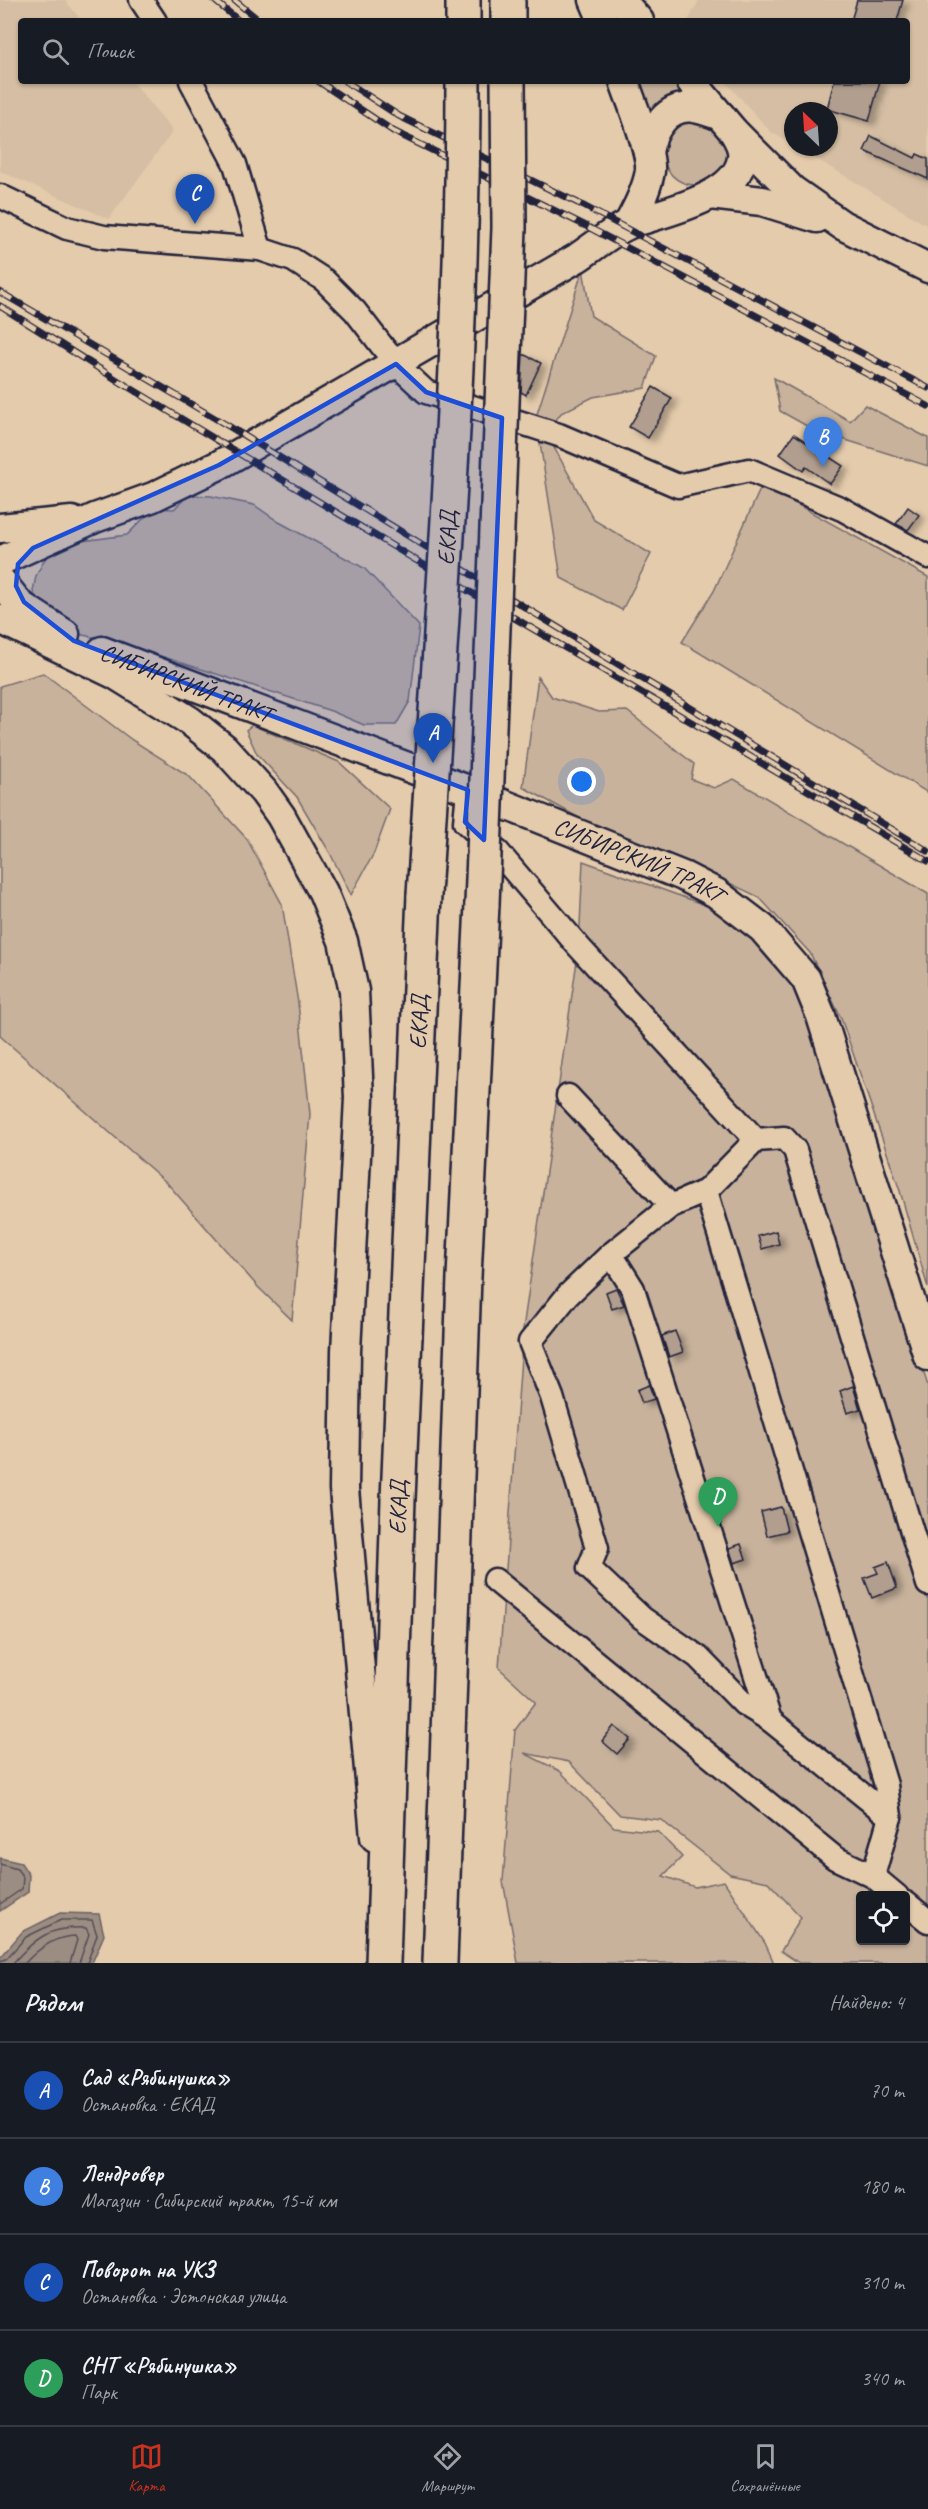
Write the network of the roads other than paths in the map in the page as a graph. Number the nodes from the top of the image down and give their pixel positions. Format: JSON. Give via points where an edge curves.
{"nodes":[{"id":1,"x":141,"y":0,"type":"edge"},
{"id":2,"x":463,"y":0,"type":"edge"},
{"id":3,"x":508,"y":0,"type":"edge"},
{"id":4,"x":594,"y":0,"type":"edge"},
{"id":5,"x":621,"y":0,"type":"edge"},
{"id":6,"x":153,"y":18,"type":"edge"},
{"id":7,"x":463,"y":18,"type":"edge"},
{"id":8,"x":508,"y":18,"type":"edge"},
{"id":9,"x":602,"y":18,"type":"edge"},
{"id":10,"x":636,"y":18,"type":"edge"},
{"id":11,"x":193,"y":84,"type":"edge"},
{"id":12,"x":463,"y":84,"type":"edge"},
{"id":13,"x":508,"y":84,"type":"edge"},
{"id":14,"x":625,"y":84,"type":"edge"},
{"id":15,"x":693,"y":84,"type":"edge"},
{"id":16,"x":727,"y":124,"type":"junction"},
{"id":17,"x":649,"y":161,"type":"junction"},
{"id":18,"x":0,"y":196,"type":"edge"},
{"id":19,"x":706,"y":196,"type":"junction"},
{"id":20,"x":629,"y":224,"type":"junction"},
{"id":21,"x":842,"y":225,"type":"junction"},
{"id":22,"x":260,"y":249,"type":"junction"},
{"id":23,"x":928,"y":268,"type":"edge"},
{"id":24,"x":396,"y":364,"type":"junction"},
{"id":25,"x":95,"y":518,"type":"junction"},
{"id":26,"x":0,"y":528,"type":"edge"},
{"id":27,"x":33,"y":548,"type":"junction"},
{"id":28,"x":928,"y":556,"type":"edge"},
{"id":29,"x":0,"y":561,"type":"edge"},
{"id":30,"x":0,"y":580,"type":"edge"},
{"id":31,"x":33,"y":613,"type":"junction"},
{"id":32,"x":0,"y":618,"type":"edge"},
{"id":33,"x":74,"y":641,"type":"junction"},
{"id":34,"x":468,"y":790,"type":"junction"},
{"id":35,"x":568,"y":1096,"type":"dead end"},
{"id":36,"x":756,"y":1140,"type":"junction"},
{"id":37,"x":706,"y":1191,"type":"junction"},
{"id":38,"x":671,"y":1206,"type":"junction"},
{"id":39,"x":611,"y":1254,"type":"junction"},
{"id":40,"x":928,"y":1356,"type":"edge"},
{"id":41,"x":495,"y":1580,"type":"dead end"},
{"id":42,"x":928,"y":1584,"type":"edge"},
{"id":43,"x":770,"y":1720,"type":"junction"},
{"id":44,"x":890,"y":1817,"type":"junction"},
{"id":45,"x":873,"y":1876,"type":"junction"},
{"id":46,"x":891,"y":1891,"type":"edge"},
{"id":47,"x":910,"y":1906,"type":"edge"},
{"id":48,"x":928,"y":1921,"type":"edge"},
{"id":49,"x":383,"y":1950,"type":"edge"},
{"id":50,"x":440,"y":1963,"type":"edge"}],
"edges":[{"from":1,"to":6,"type":"street"},
{"from":2,"to":7,"type":"highway"},
{"from":3,"to":8,"type":"highway"},
{"from":4,"to":9,"type":"main road"},
{"from":5,"to":10,"type":"main road"},
{"from":11,"to":22,"type":"street","via":[[235,164]]},
{"from":12,"to":49,"type":"highway","name":"ЕКАД","bridge":true,"via":[[449,504],[424,895],[398,1487]]},
{"from":13,"to":50,"type":"highway","name":"ЕКАД","bridge":true,"via":[[508,252],[464,1277]]},
{"from":14,"to":17,"type":"main road"},
{"from":15,"to":16,"type":"main road"},
{"from":16,"to":17,"type":"main road","via":[[693,107],[677,110],[664,118],[651,136]]},
{"from":16,"to":19,"type":"main road","via":[[741,144],[743,156],[731,180]]},
{"from":16,"to":21,"type":"main road","via":[[792,190]]},
{"from":17,"to":19,"type":"main road","via":[[659,182],[671,192],[684,197]]},
{"from":17,"to":20,"type":"main road","via":[[641,201]]},
{"from":18,"to":22,"type":"street","via":[[67,228],[104,237]]},
{"from":19,"to":20,"type":"main road"},
{"from":19,"to":21,"type":"main road","via":[[762,201]]},
{"from":20,"to":24,"type":"main road"},
{"from":21,"to":23,"type":"main road"},
{"from":22,"to":24,"type":"street","via":[[293,260],[324,280],[355,311]]},
{"from":24,"to":25,"type":"main road","via":[[219,465],[153,497]]},
{"from":24,"to":28,"type":"street","via":[[426,392],[559,435],[678,486],[749,470],[842,509]]},
{"from":25,"to":26,"type":"main road"},
{"from":25,"to":27,"type":"main road"},
{"from":27,"to":29,"type":"main road"},
{"from":27,"to":31,"type":"main road","via":[[18,564],[15,579],[19,593]]},
{"from":30,"to":31,"type":"main road","name":"СИБИРСКИЙ ТРАКТ","via":[[14,599]]},
{"from":31,"to":33,"type":"main road","name":"СИБИРСКИЙ ТРАКТ"},
{"from":32,"to":33,"type":"main road","name":"СИБИРСКИЙ ТРАКТ"},
{"from":32,"to":49,"type":"main road","via":[[125,680],[190,721],[224,748],[281,816],[343,941],[354,991],[359,1098],[346,1351],[344,1489]]},
{"from":33,"to":34,"type":"main road","name":"СИБИРСКИЙ ТРАКТ"},
{"from":34,"to":36,"type":"street","via":[[465,822],[498,852],[579,947]]},
{"from":34,"to":40,"type":"main road","name":"СИБИРСКИЙ ТРАКТ","via":[[716,892],[776,942],[806,979],[821,1016]]},
{"from":35,"to":38,"type":"street"},
{"from":36,"to":37,"type":"street"},
{"from":36,"to":42,"type":"street","via":[[784,1138],[795,1150]]},
{"from":37,"to":38,"type":"street"},
{"from":37,"to":44,"type":"street","via":[[886,1785]]},
{"from":38,"to":39,"type":"street"},
{"from":39,"to":43,"type":"street","via":[[633,1289]]},
{"from":39,"to":43,"type":"street","via":[[568,1295],[530,1342],[552,1397],[597,1548],[590,1568],[642,1618],[698,1657],[744,1704]]},
{"from":41,"to":45,"type":"street","via":[[835,1858]]},
{"from":43,"to":44,"type":"street"},
{"from":44,"to":45,"type":"street"},
{"from":45,"to":46,"type":"street"},
{"from":47,"to":48,"type":"street"}]}
